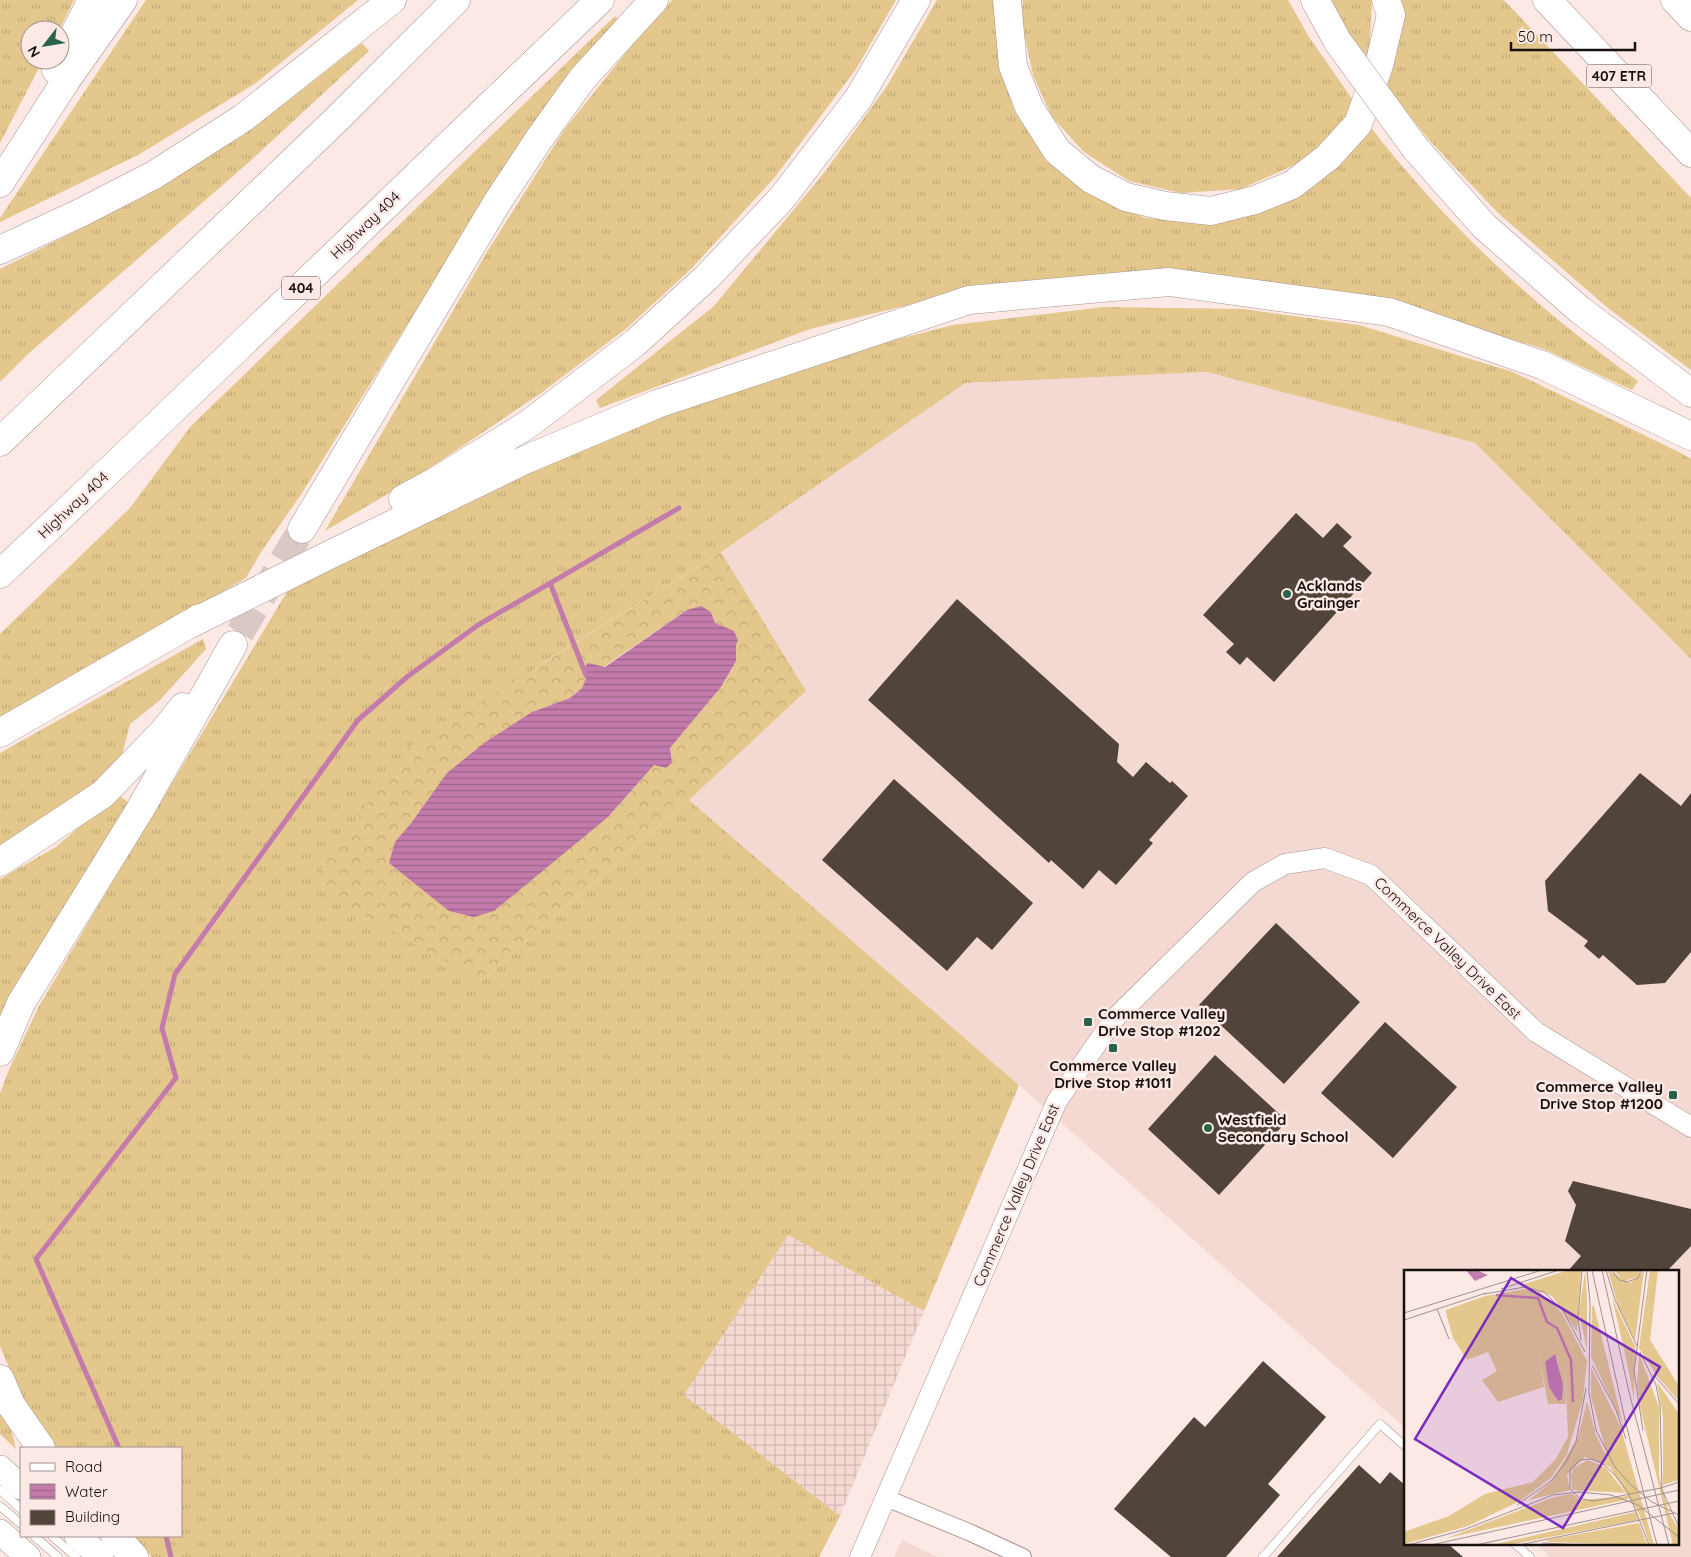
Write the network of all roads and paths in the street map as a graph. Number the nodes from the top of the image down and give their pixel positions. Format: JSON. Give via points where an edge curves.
{"nodes":[{"id":1,"x":92,"y":0,"type":"edge"},
{"id":2,"x":123,"y":0,"type":"edge"},
{"id":3,"x":392,"y":0,"type":"edge"},
{"id":4,"x":456,"y":0,"type":"edge"},
{"id":5,"x":600,"y":0,"type":"edge"},
{"id":6,"x":654,"y":0,"type":"edge"},
{"id":7,"x":916,"y":0,"type":"edge"},
{"id":8,"x":1007,"y":0,"type":"edge"},
{"id":9,"x":1316,"y":0,"type":"edge"},
{"id":10,"x":1386,"y":0,"type":"edge"},
{"id":11,"x":1547,"y":0,"type":"edge"},
{"id":12,"x":1675,"y":0,"type":"edge"},
{"id":13,"x":1691,"y":17,"type":"edge"},
{"id":14,"x":1691,"y":153,"type":"edge"},
{"id":15,"x":0,"y":175,"type":"edge"},
{"id":16,"x":0,"y":184,"type":"edge"},
{"id":17,"x":0,"y":250,"type":"edge"},
{"id":18,"x":1691,"y":394,"type":"edge"},
{"id":19,"x":1691,"y":436,"type":"edge"},
{"id":20,"x":0,"y":442,"type":"edge"},
{"id":21,"x":302,"y":529,"type":"tunnel mouth"},
{"id":22,"x":0,"y":574,"type":"edge"},
{"id":23,"x":184,"y":628,"type":"junction"},
{"id":24,"x":0,"y":733,"type":"edge"},
{"id":25,"x":0,"y":862,"type":"edge"},
{"id":26,"x":0,"y":1052,"type":"edge"},
{"id":27,"x":1691,"y":1127,"type":"edge"},
{"id":28,"x":0,"y":1380,"type":"edge"},
{"id":29,"x":1404,"y":1445,"type":"edge"},
{"id":30,"x":40,"y":1447,"type":"edge"},
{"id":31,"x":0,"y":1468,"type":"edge"},
{"id":32,"x":20,"y":1486,"type":"edge"},
{"id":33,"x":0,"y":1490,"type":"edge"},
{"id":34,"x":886,"y":1498,"type":"junction"},
{"id":35,"x":0,"y":1506,"type":"edge"},
{"id":36,"x":20,"y":1507,"type":"edge"},
{"id":37,"x":20,"y":1523,"type":"edge"},
{"id":38,"x":0,"y":1532,"type":"edge"},
{"id":39,"x":35,"y":1537,"type":"edge"},
{"id":40,"x":53,"y":1537,"type":"edge"},
{"id":41,"x":78,"y":1537,"type":"edge"},
{"id":42,"x":116,"y":1537,"type":"edge"},
{"id":43,"x":1515,"y":1544,"type":"edge"},
{"id":44,"x":28,"y":1557,"type":"edge"},
{"id":45,"x":58,"y":1557,"type":"edge"},
{"id":46,"x":76,"y":1557,"type":"edge"},
{"id":47,"x":101,"y":1557,"type":"edge"},
{"id":48,"x":134,"y":1557,"type":"edge"},
{"id":49,"x":860,"y":1557,"type":"edge"},
{"id":50,"x":1023,"y":1557,"type":"edge"},
{"id":51,"x":1263,"y":1557,"type":"edge"},
{"id":52,"x":1530,"y":1557,"type":"edge"}],
"edges":[{"from":1,"to":15,"type":"highway"},
{"from":2,"to":16,"type":"highway"},
{"from":3,"to":17,"type":"highway","via":[[235,123],[154,174]]},
{"from":4,"to":20,"type":"highway","via":[[337,119]]},
{"from":5,"to":22,"type":"highway","name":"Highway 404","number":"404"},
{"from":6,"to":21,"type":"highway","via":[[582,79],[498,200]]},
{"from":7,"to":23,"type":"highway","via":[[858,99],[782,198],[707,278],[635,344],[528,424],[436,481],[334,536]]},
{"from":8,"to":10,"type":"highway","via":[[1012,66],[1029,107],[1057,151],[1091,179],[1126,197],[1165,206],[1211,211],[1255,200],[1292,185],[1328,157],[1358,124],[1379,65],[1391,15]]},
{"from":9,"to":18,"type":"highway","bridge":true,"via":[[1338,42],[1416,149],[1484,226],[1580,310]]},
{"from":11,"to":14,"type":"highway","number":"407 ETR"},
{"from":12,"to":13,"type":"highway"},
{"from":19,"to":23,"type":"highway","via":[[1542,365],[1389,312],[1169,282],[969,300],[648,407],[527,459]]},
{"from":23,"to":24,"type":"highway"},
{"from":25,"to":26,"type":"highway","via":[[103,794],[164,731],[237,639],[141,808],[22,1003]]},
{"from":27,"to":34,"type":"street","name":"Commerce Valley Drive East","via":[[1536,1032],[1371,874],[1325,858],[1285,864],[1253,882],[1114,1019],[1057,1101]]},
{"from":28,"to":30,"type":"highway","via":[[11,1405]]},
{"from":29,"to":51,"type":"lane","via":[[1380,1424]]},
{"from":31,"to":32,"type":"main road"},
{"from":33,"to":36,"type":"lane"},
{"from":34,"to":49,"type":"street","name":"Commerce Valley Drive East"},
{"from":34,"to":50,"type":"street"},
{"from":35,"to":37,"type":"lane"},
{"from":38,"to":44,"type":"main road"},
{"from":39,"to":45,"type":"lane"},
{"from":40,"to":46,"type":"lane"},
{"from":41,"to":47,"type":"main road"},
{"from":42,"to":48,"type":"highway"},
{"from":43,"to":52,"type":"lane"}]}
